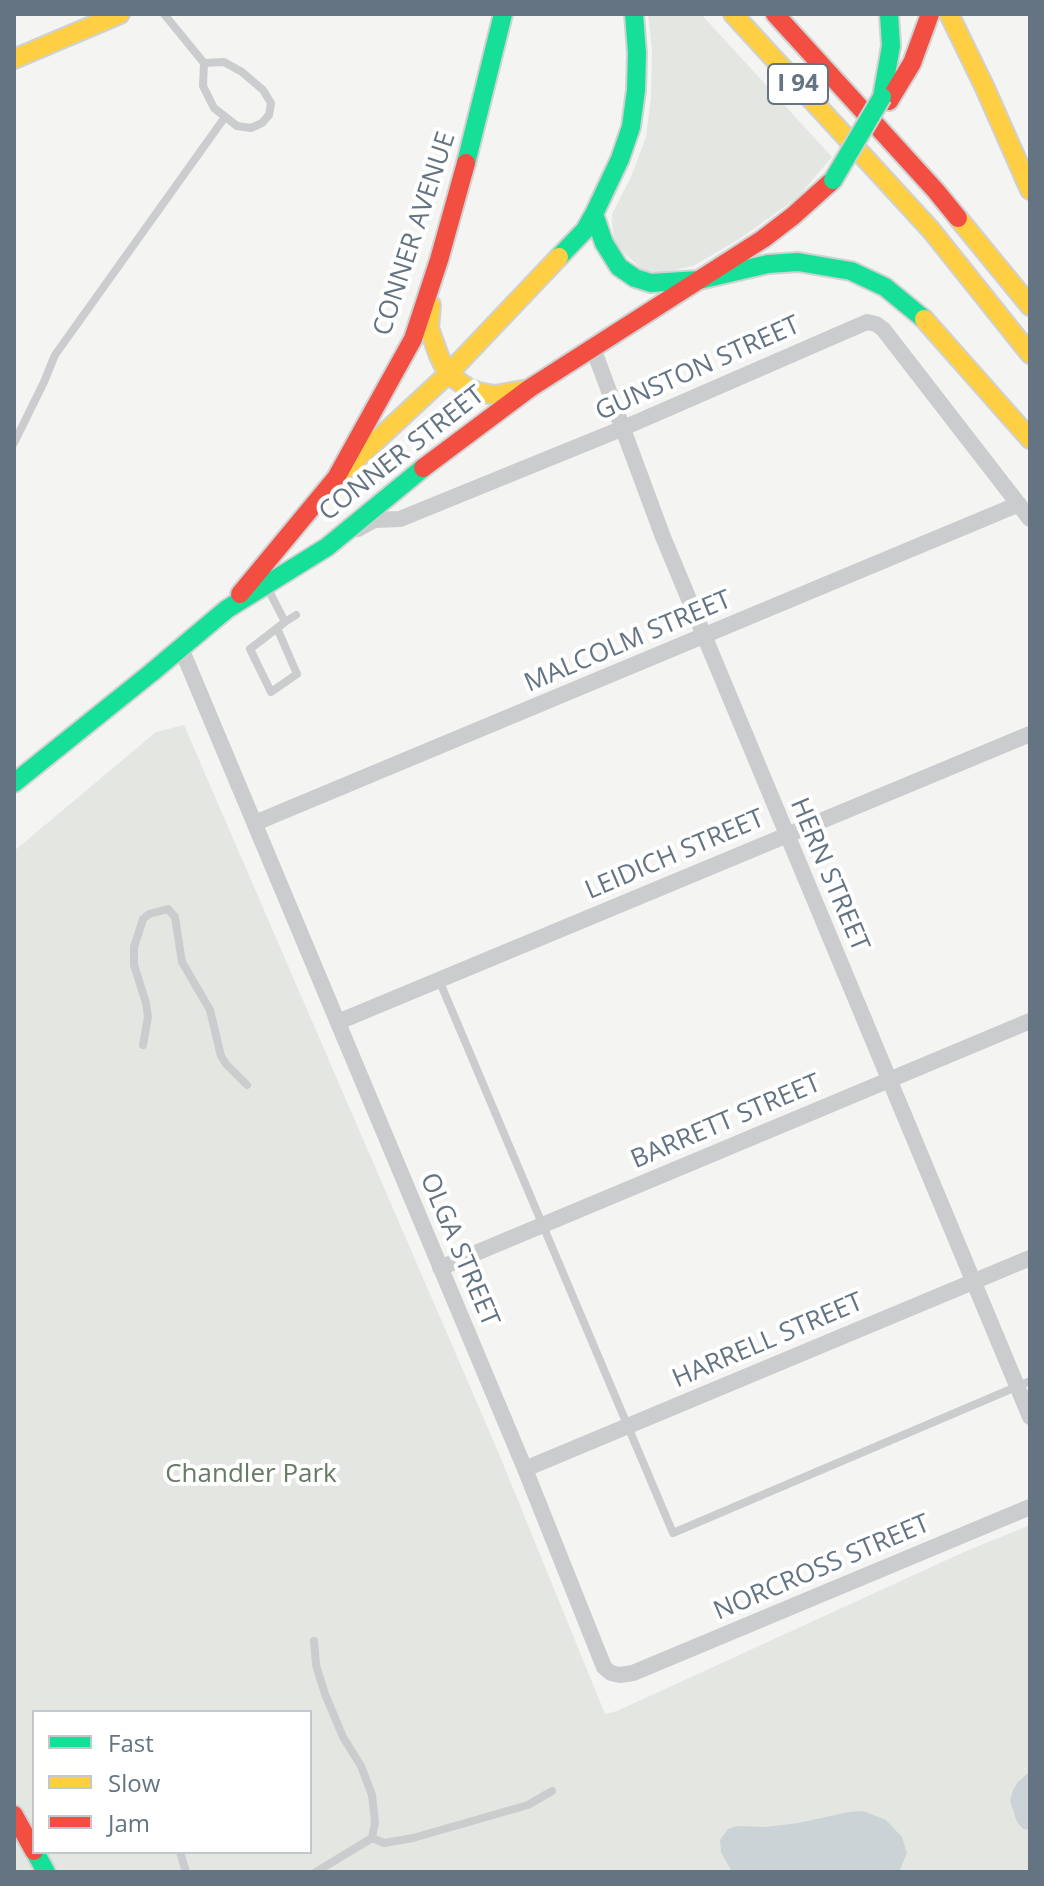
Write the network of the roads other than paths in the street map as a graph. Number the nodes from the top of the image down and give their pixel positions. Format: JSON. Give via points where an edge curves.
{"nodes":[{"id":1,"x":120,"y":14,"type":"edge"},
{"id":2,"x":164,"y":14,"type":"edge"},
{"id":3,"x":503,"y":14,"type":"edge"},
{"id":4,"x":634,"y":14,"type":"edge"},
{"id":5,"x":733,"y":14,"type":"edge"},
{"id":6,"x":775,"y":14,"type":"edge"},
{"id":7,"x":889,"y":14,"type":"edge"},
{"id":8,"x":930,"y":14,"type":"edge"},
{"id":9,"x":949,"y":14,"type":"edge"},
{"id":10,"x":14,"y":59,"type":"edge"},
{"id":11,"x":204,"y":63,"type":"junction"},
{"id":12,"x":885,"y":99,"type":"junction"},
{"id":13,"x":225,"y":117,"type":"junction"},
{"id":14,"x":1030,"y":190,"type":"edge"},
{"id":15,"x":594,"y":214,"type":"junction"},
{"id":16,"x":439,"y":260,"type":"junction"},
{"id":17,"x":699,"y":280,"type":"junction"},
{"id":18,"x":1030,"y":306,"type":"edge"},
{"id":19,"x":593,"y":348,"type":"junction"},
{"id":20,"x":1030,"y":354,"type":"edge"},
{"id":21,"x":448,"y":374,"type":"junction"},
{"id":22,"x":530,"y":388,"type":"junction"},
{"id":23,"x":621,"y":429,"type":"junction"},
{"id":24,"x":1030,"y":439,"type":"edge"},
{"id":25,"x":14,"y":443,"type":"edge"},
{"id":26,"x":336,"y":478,"type":"junction"},
{"id":27,"x":1019,"y":504,"type":"junction"},
{"id":28,"x":1030,"y":519,"type":"edge"},
{"id":29,"x":327,"y":547,"type":"junction"},
{"id":30,"x":266,"y":585,"type":"junction"},
{"id":31,"x":227,"y":609,"type":"junction"},
{"id":32,"x":296,"y":615,"type":"dead end"},
{"id":33,"x":285,"y":622,"type":"junction"},
{"id":34,"x":277,"y":628,"type":"junction"},
{"id":35,"x":704,"y":636,"type":"junction"},
{"id":36,"x":181,"y":648,"type":"junction"},
{"id":37,"x":1030,"y":734,"type":"edge"},
{"id":38,"x":14,"y":783,"type":"edge"},
{"id":39,"x":255,"y":823,"type":"junction"},
{"id":40,"x":787,"y":834,"type":"junction"},
{"id":41,"x":439,"y":980,"type":"junction"},
{"id":42,"x":1030,"y":1021,"type":"edge"},
{"id":43,"x":338,"y":1022,"type":"junction"},
{"id":44,"x":143,"y":1045,"type":"dead end"},
{"id":45,"x":889,"y":1080,"type":"junction"},
{"id":46,"x":247,"y":1085,"type":"dead end"},
{"id":47,"x":544,"y":1224,"type":"junction"},
{"id":48,"x":1030,"y":1258,"type":"edge"},
{"id":49,"x":440,"y":1268,"type":"junction"},
{"id":50,"x":973,"y":1281,"type":"junction"},
{"id":51,"x":1024,"y":1384,"type":"edge"},
{"id":52,"x":1030,"y":1417,"type":"edge"},
{"id":53,"x":627,"y":1427,"type":"junction"},
{"id":54,"x":525,"y":1469,"type":"junction"},
{"id":55,"x":1030,"y":1507,"type":"edge"},
{"id":56,"x":314,"y":1641,"type":"dead end"},
{"id":57,"x":633,"y":1673,"type":"joint"},
{"id":58,"x":552,"y":1791,"type":"dead end"},
{"id":59,"x":14,"y":1815,"type":"edge"},
{"id":60,"x":372,"y":1838,"type":"junction"},
{"id":61,"x":32,"y":1847,"type":"edge"},
{"id":62,"x":36,"y":1854,"type":"edge"},
{"id":63,"x":46,"y":1872,"type":"edge"},
{"id":64,"x":316,"y":1872,"type":"edge"}],
"edges":[{"from":1,"to":10,"type":"main road"},
{"from":2,"to":11,"type":"lane"},
{"from":3,"to":16,"type":"main road","name":"CONNER AVENUE"},
{"from":4,"to":15,"type":"main road","via":[[637,53],[631,127]]},
{"from":5,"to":20,"type":"main road","number":"I 94","via":[[931,230]]},
{"from":6,"to":18,"type":"main road","number":"I 94","via":[[936,191]]},
{"from":7,"to":12,"type":"main road"},
{"from":8,"to":12,"type":"main road","via":[[912,63]]},
{"from":9,"to":14,"type":"main road"},
{"from":11,"to":13,"type":"lane","via":[[203,86]]},
{"from":11,"to":13,"type":"lane","via":[[224,62],[242,72],[271,103],[269,115],[251,128]]},
{"from":12,"to":17,"type":"main road","name":"CONNER STREET","bridge":true,"via":[[833,180],[783,224]]},
{"from":13,"to":25,"type":"lane","via":[[55,355]]},
{"from":15,"to":17,"type":"main road","via":[[611,257],[635,278],[651,283]]},
{"from":15,"to":21,"type":"main road","via":[[585,230]]},
{"from":16,"to":21,"type":"main road","via":[[429,328]]},
{"from":16,"to":26,"type":"main road","name":"CONNER AVENUE","via":[[413,339]]},
{"from":17,"to":19,"type":"main road","name":"CONNER STREET"},
{"from":17,"to":24,"type":"main road","via":[[798,262],[865,276],[920,314]]},
{"from":19,"to":22,"type":"main road","name":"CONNER STREET"},
{"from":19,"to":23,"type":"street","name":"HERN STREET"},
{"from":21,"to":22,"type":"main road","via":[[468,388],[495,395]]},
{"from":21,"to":26,"type":"main road"},
{"from":22,"to":29,"type":"main road","name":"CONNER STREET"},
{"from":23,"to":27,"type":"street","name":"GUNSTON STREET","via":[[871,322],[883,329]]},
{"from":23,"to":29,"type":"street","name":"GUNSTON STREET","via":[[400,519],[374,520]]},
{"from":23,"to":35,"type":"street","name":"HERN STREET"},
{"from":26,"to":31,"type":"main road","name":"CONNER AVENUE"},
{"from":27,"to":28,"type":"street"},
{"from":27,"to":35,"type":"street","name":"MALCOLM STREET"},
{"from":29,"to":30,"type":"main road","name":"CONNER STREET"},
{"from":30,"to":31,"type":"main road","name":"CONNER STREET"},
{"from":30,"to":33,"type":"lane"},
{"from":31,"to":36,"type":"main road","name":"CONNER STREET"},
{"from":32,"to":33,"type":"lane"},
{"from":33,"to":34,"type":"lane"},
{"from":34,"to":34,"type":"lane","via":[[250,649],[271,692],[297,674]]},
{"from":35,"to":39,"type":"street","name":"MALCOLM STREET"},
{"from":35,"to":40,"type":"street","name":"HERN STREET"},
{"from":36,"to":38,"type":"main road","name":"CONNER STREET"},
{"from":36,"to":39,"type":"street","name":"OLGA STREET"},
{"from":37,"to":40,"type":"street","name":"LEIDICH STREET"},
{"from":39,"to":43,"type":"street","name":"OLGA STREET"},
{"from":40,"to":41,"type":"street","name":"LEIDICH STREET"},
{"from":40,"to":45,"type":"street","name":"HERN STREET"},
{"from":41,"to":43,"type":"street","name":"LEIDICH STREET"},
{"from":41,"to":47,"type":"lane"},
{"from":42,"to":45,"type":"street","name":"BARRETT STREET"},
{"from":43,"to":49,"type":"street","name":"OLGA STREET"},
{"from":44,"to":46,"type":"lane","via":[[148,1017],[134,947],[143,919],[168,909],[175,917],[182,962],[210,1010],[221,1056]]},
{"from":45,"to":47,"type":"street","name":"BARRETT STREET"},
{"from":45,"to":50,"type":"street","name":"HERN STREET"},
{"from":47,"to":49,"type":"street","name":"BARRETT STREET"},
{"from":47,"to":53,"type":"lane"},
{"from":48,"to":50,"type":"street","name":"HARRELL STREET"},
{"from":49,"to":54,"type":"street","name":"OLGA STREET"},
{"from":50,"to":51,"type":"street","name":"HERN STREET"},
{"from":50,"to":53,"type":"street","name":"HARRELL STREET"},
{"from":51,"to":52,"type":"street","name":"HERN STREET"},
{"from":51,"to":53,"type":"lane","via":[[673,1533]]},
{"from":53,"to":54,"type":"street","name":"HARRELL STREET"},
{"from":54,"to":57,"type":"street","name":"OLGA STREET","via":[[604,1667],[620,1675]]},
{"from":55,"to":57,"type":"street","name":"NORCROSS STREET"},
{"from":56,"to":60,"type":"lane","via":[[325,1694],[372,1795]]},
{"from":58,"to":60,"type":"lane","via":[[528,1805],[413,1838],[384,1843]]},
{"from":59,"to":61,"type":"main road"},
{"from":60,"to":64,"type":"lane"},
{"from":62,"to":63,"type":"main road"}]}
